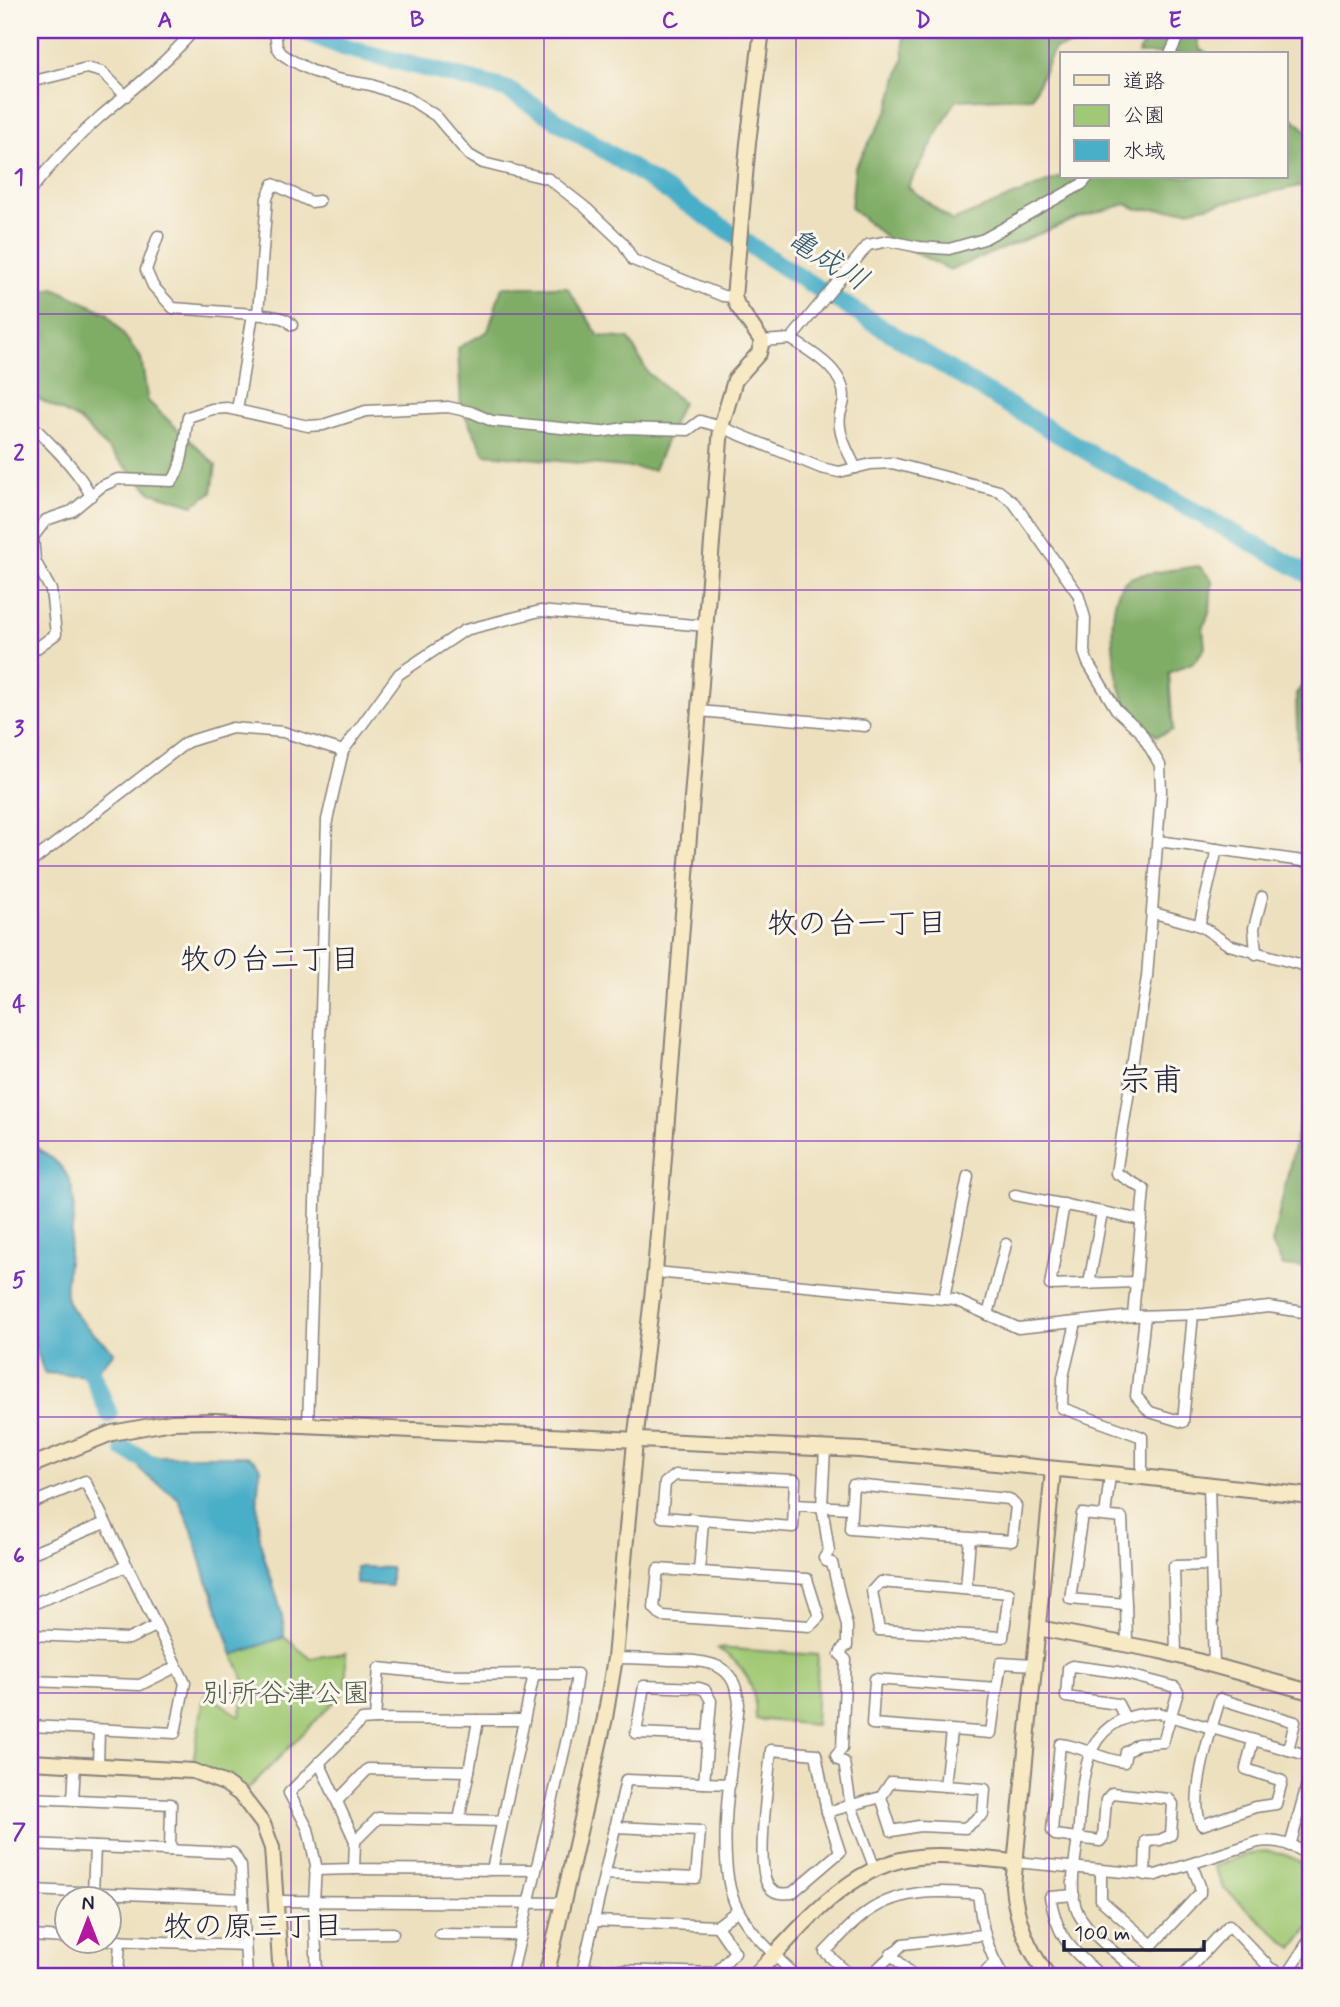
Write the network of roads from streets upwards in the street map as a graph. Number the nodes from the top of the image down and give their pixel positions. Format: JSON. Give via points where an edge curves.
{"nodes":[{"id":1,"x":194,"y":30,"type":"edge"},
{"id":2,"x":271,"y":30,"type":"edge"},
{"id":3,"x":762,"y":30,"type":"edge"},
{"id":4,"x":1181,"y":30,"type":"edge"},
{"id":5,"x":1171,"y":52,"type":"edge"},
{"id":6,"x":30,"y":82,"type":"edge"},
{"id":7,"x":125,"y":96,"type":"junction"},
{"id":8,"x":1087,"y":178,"type":"edge"},
{"id":9,"x":30,"y":191,"type":"edge"},
{"id":10,"x":319,"y":201,"type":"dead end"},
{"id":11,"x":158,"y":236,"type":"dead end"},
{"id":12,"x":734,"y":297,"type":"junction"},
{"id":13,"x":256,"y":314,"type":"junction"},
{"id":14,"x":292,"y":325,"type":"dead end"},
{"id":15,"x":790,"y":339,"type":"junction"},
{"id":16,"x":762,"y":341,"type":"junction"},
{"id":17,"x":237,"y":410,"type":"junction"},
{"id":18,"x":30,"y":424,"type":"edge"},
{"id":19,"x":721,"y":427,"type":"junction"},
{"id":20,"x":856,"y":468,"type":"junction"},
{"id":21,"x":91,"y":496,"type":"junction"},
{"id":22,"x":705,"y":626,"type":"junction"},
{"id":23,"x":30,"y":653,"type":"edge"},
{"id":24,"x":699,"y":711,"type":"junction"},
{"id":25,"x":865,"y":726,"type":"dead end"},
{"id":26,"x":343,"y":751,"type":"junction"},
{"id":27,"x":1158,"y":841,"type":"junction"},
{"id":28,"x":1217,"y":849,"type":"junction"},
{"id":29,"x":1310,"y":862,"type":"edge"},
{"id":30,"x":30,"y":863,"type":"edge"},
{"id":31,"x":1262,"y":897,"type":"dead end"},
{"id":32,"x":1154,"y":913,"type":"junction"},
{"id":33,"x":1199,"y":926,"type":"junction"},
{"id":34,"x":1256,"y":954,"type":"junction"},
{"id":35,"x":1310,"y":967,"type":"edge"},
{"id":36,"x":968,"y":1176,"type":"dead end"},
{"id":37,"x":1015,"y":1195,"type":"dead end"},
{"id":38,"x":1064,"y":1204,"type":"junction"},
{"id":39,"x":1102,"y":1212,"type":"junction"},
{"id":40,"x":1142,"y":1220,"type":"junction"},
{"id":41,"x":1006,"y":1244,"type":"dead end"},
{"id":42,"x":655,"y":1272,"type":"junction"},
{"id":43,"x":1136,"y":1282,"type":"junction"},
{"id":44,"x":1089,"y":1283,"type":"junction"},
{"id":45,"x":944,"y":1298,"type":"junction"},
{"id":46,"x":1310,"y":1313,"type":"edge"},
{"id":47,"x":988,"y":1314,"type":"junction"},
{"id":48,"x":1193,"y":1314,"type":"junction"},
{"id":49,"x":1133,"y":1316,"type":"junction"},
{"id":50,"x":1145,"y":1316,"type":"junction"},
{"id":51,"x":1076,"y":1324,"type":"junction"},
{"id":52,"x":308,"y":1426,"type":"junction"},
{"id":53,"x":635,"y":1441,"type":"junction"},
{"id":54,"x":825,"y":1449,"type":"junction"},
{"id":55,"x":30,"y":1466,"type":"edge"},
{"id":56,"x":1053,"y":1470,"type":"junction"},
{"id":57,"x":1110,"y":1475,"type":"junction"},
{"id":58,"x":1142,"y":1477,"type":"junction"},
{"id":59,"x":1209,"y":1485,"type":"junction"},
{"id":60,"x":1310,"y":1496,"type":"edge"},
{"id":61,"x":31,"y":1501,"type":"edge"},
{"id":62,"x":794,"y":1505,"type":"junction"},
{"id":63,"x":822,"y":1506,"type":"junction"},
{"id":64,"x":851,"y":1508,"type":"junction"},
{"id":65,"x":1105,"y":1516,"type":"junction"},
{"id":66,"x":703,"y":1521,"type":"junction"},
{"id":67,"x":106,"y":1523,"type":"junction"},
{"id":68,"x":970,"y":1538,"type":"junction"},
{"id":69,"x":30,"y":1554,"type":"edge"},
{"id":70,"x":1211,"y":1564,"type":"junction"},
{"id":71,"x":127,"y":1566,"type":"junction"},
{"id":72,"x":699,"y":1572,"type":"junction"},
{"id":73,"x":966,"y":1590,"type":"junction"},
{"id":74,"x":1126,"y":1604,"type":"junction"},
{"id":75,"x":30,"y":1605,"type":"edge"},
{"id":76,"x":156,"y":1626,"type":"junction"},
{"id":77,"x":1038,"y":1628,"type":"junction"},
{"id":78,"x":30,"y":1635,"type":"edge"},
{"id":79,"x":1127,"y":1643,"type":"junction"},
{"id":80,"x":1176,"y":1656,"type":"junction"},
{"id":81,"x":615,"y":1658,"type":"junction"},
{"id":82,"x":1034,"y":1665,"type":"junction"},
{"id":83,"x":1214,"y":1666,"type":"junction"},
{"id":84,"x":176,"y":1667,"type":"junction"},
{"id":85,"x":534,"y":1674,"type":"junction"},
{"id":86,"x":30,"y":1681,"type":"edge"},
{"id":87,"x":997,"y":1688,"type":"junction"},
{"id":88,"x":1310,"y":1692,"type":"edge"},
{"id":89,"x":1171,"y":1715,"type":"junction"},
{"id":90,"x":1125,"y":1718,"type":"junction"},
{"id":91,"x":375,"y":1719,"type":"junction"},
{"id":92,"x":478,"y":1720,"type":"junction"},
{"id":93,"x":524,"y":1720,"type":"junction"},
{"id":94,"x":30,"y":1727,"type":"edge"},
{"id":95,"x":1212,"y":1727,"type":"junction"},
{"id":96,"x":99,"y":1730,"type":"junction"},
{"id":97,"x":950,"y":1731,"type":"junction"},
{"id":98,"x":708,"y":1736,"type":"junction"},
{"id":99,"x":1253,"y":1740,"type":"junction"},
{"id":100,"x":1287,"y":1750,"type":"junction"},
{"id":101,"x":1090,"y":1752,"type":"junction"},
{"id":102,"x":1310,"y":1756,"type":"edge"},
{"id":103,"x":30,"y":1762,"type":"edge"},
{"id":104,"x":319,"y":1762,"type":"junction"},
{"id":105,"x":75,"y":1764,"type":"junction"},
{"id":106,"x":98,"y":1765,"type":"junction"},
{"id":107,"x":469,"y":1771,"type":"junction"},
{"id":108,"x":1310,"y":1774,"type":"edge"},
{"id":109,"x":704,"y":1783,"type":"junction"},
{"id":110,"x":730,"y":1784,"type":"junction"},
{"id":111,"x":946,"y":1786,"type":"junction"},
{"id":112,"x":881,"y":1797,"type":"junction"},
{"id":113,"x":30,"y":1798,"type":"edge"},
{"id":114,"x":73,"y":1800,"type":"junction"},
{"id":115,"x":337,"y":1801,"type":"junction"},
{"id":116,"x":851,"y":1806,"type":"junction"},
{"id":117,"x":827,"y":1812,"type":"junction"},
{"id":118,"x":459,"y":1820,"type":"junction"},
{"id":119,"x":502,"y":1821,"type":"junction"},
{"id":120,"x":615,"y":1827,"type":"junction"},
{"id":121,"x":1077,"y":1838,"type":"junction"},
{"id":122,"x":355,"y":1841,"type":"junction"},
{"id":123,"x":30,"y":1844,"type":"edge"},
{"id":124,"x":1290,"y":1846,"type":"junction"},
{"id":125,"x":95,"y":1847,"type":"junction"},
{"id":126,"x":170,"y":1850,"type":"junction"},
{"id":127,"x":1310,"y":1857,"type":"edge"},
{"id":128,"x":1015,"y":1862,"type":"junction"},
{"id":129,"x":1192,"y":1865,"type":"junction"},
{"id":130,"x":354,"y":1869,"type":"junction"},
{"id":131,"x":874,"y":1869,"type":"junction"},
{"id":132,"x":1074,"y":1869,"type":"junction"},
{"id":133,"x":315,"y":1870,"type":"junction"},
{"id":134,"x":492,"y":1870,"type":"junction"},
{"id":135,"x":536,"y":1870,"type":"junction"},
{"id":136,"x":1101,"y":1871,"type":"junction"},
{"id":137,"x":605,"y":1874,"type":"junction"},
{"id":138,"x":1145,"y":1875,"type":"junction"},
{"id":139,"x":93,"y":1884,"type":"edge"},
{"id":140,"x":30,"y":1890,"type":"edge"},
{"id":141,"x":52,"y":1891,"type":"edge"},
{"id":142,"x":122,"y":1894,"type":"edge"},
{"id":143,"x":1074,"y":1895,"type":"junction"},
{"id":144,"x":243,"y":1899,"type":"junction"},
{"id":145,"x":276,"y":1901,"type":"junction"},
{"id":146,"x":314,"y":1902,"type":"junction"},
{"id":147,"x":528,"y":1903,"type":"junction"},
{"id":148,"x":563,"y":1903,"type":"junction"},
{"id":149,"x":738,"y":1910,"type":"junction"},
{"id":150,"x":594,"y":1921,"type":"junction"},
{"id":151,"x":717,"y":1926,"type":"junction"},
{"id":152,"x":393,"y":1933,"type":"dead end"},
{"id":153,"x":315,"y":1934,"type":"junction"},
{"id":154,"x":440,"y":1934,"type":"dead end"},
{"id":155,"x":521,"y":1935,"type":"junction"},
{"id":156,"x":983,"y":1935,"type":"junction"},
{"id":157,"x":30,"y":1936,"type":"edge"},
{"id":158,"x":52,"y":1937,"type":"edge"},
{"id":159,"x":122,"y":1940,"type":"edge"},
{"id":160,"x":1310,"y":1940,"type":"edge"},
{"id":161,"x":245,"y":1945,"type":"junction"},
{"id":162,"x":119,"y":1954,"type":"edge"},
{"id":163,"x":891,"y":1954,"type":"junction"},
{"id":164,"x":775,"y":1955,"type":"junction"},
{"id":165,"x":994,"y":1963,"type":"junction"},
{"id":166,"x":1134,"y":1968,"type":"junction"},
{"id":167,"x":582,"y":1973,"type":"edge"},
{"id":168,"x":713,"y":1975,"type":"edge"},
{"id":169,"x":1285,"y":1976,"type":"edge"},
{"id":170,"x":118,"y":1977,"type":"edge"},
{"id":171,"x":247,"y":1977,"type":"edge"},
{"id":172,"x":281,"y":1977,"type":"edge"},
{"id":173,"x":317,"y":1977,"type":"edge"},
{"id":174,"x":511,"y":1977,"type":"edge"},
{"id":175,"x":546,"y":1977,"type":"edge"},
{"id":176,"x":753,"y":1977,"type":"edge"},
{"id":177,"x":797,"y":1977,"type":"edge"},
{"id":178,"x":852,"y":1977,"type":"edge"},
{"id":179,"x":869,"y":1977,"type":"edge"},
{"id":180,"x":914,"y":1977,"type":"edge"},
{"id":181,"x":981,"y":1977,"type":"edge"},
{"id":182,"x":1004,"y":1977,"type":"edge"},
{"id":183,"x":1048,"y":1977,"type":"edge"},
{"id":184,"x":1102,"y":1977,"type":"edge"},
{"id":185,"x":1125,"y":1977,"type":"edge"},
{"id":186,"x":1144,"y":1977,"type":"edge"},
{"id":187,"x":1187,"y":1977,"type":"edge"}],
"edges":[{"from":1,"to":7,"type":"street"},
{"from":2,"to":12,"type":"street","via":[[277,47],[290,60],[336,79],[408,98],[436,116],[468,155],[549,179],[623,243],[633,260]]},
{"from":3,"to":12,"type":"street"},
{"from":4,"to":5,"type":"street"},
{"from":6,"to":7,"type":"street","via":[[87,68],[102,72]]},
{"from":7,"to":9,"type":"street"},
{"from":8,"to":15,"type":"street","via":[[984,239],[949,249],[889,241],[868,245]]},
{"from":10,"to":13,"type":"street","via":[[311,202],[273,184],[267,198]]},
{"from":11,"to":13,"type":"street","via":[[146,271],[152,286],[173,307]]},
{"from":12,"to":16,"type":"street"},
{"from":13,"to":14,"type":"street","via":[[283,318]]},
{"from":13,"to":17,"type":"street"},
{"from":15,"to":16,"type":"street"},
{"from":15,"to":20,"type":"street","via":[[823,360],[836,375],[845,398],[839,418],[845,446]]},
{"from":16,"to":19,"type":"street","via":[[759,353],[734,380]]},
{"from":17,"to":19,"type":"street","via":[[308,426],[366,411],[448,407],[492,421],[600,432],[688,430],[700,421]]},
{"from":17,"to":21,"type":"street","via":[[212,409],[188,418],[181,463],[172,481],[118,479]]},
{"from":18,"to":21,"type":"street","via":[[62,456]]},
{"from":19,"to":20,"type":"street","via":[[821,468],[839,472]]},
{"from":19,"to":22,"type":"street"},
{"from":20,"to":27,"type":"street","via":[[892,463],[999,491],[1014,503],[1078,594],[1088,663],[1116,709],[1140,731],[1160,765]]},
{"from":21,"to":23,"type":"street","via":[[72,511],[46,520],[33,537],[35,561],[51,590],[56,634]]},
{"from":22,"to":24,"type":"street"},
{"from":22,"to":26,"type":"street","via":[[540,611],[465,630],[399,674]]},
{"from":24,"to":25,"type":"street"},
{"from":24,"to":42,"type":"street"},
{"from":26,"to":30,"type":"street","via":[[284,732],[232,728],[187,742]]},
{"from":26,"to":52,"type":"street","via":[[327,820]]},
{"from":27,"to":28,"type":"street"},
{"from":27,"to":32,"type":"street"},
{"from":28,"to":29,"type":"street"},
{"from":28,"to":33,"type":"street"},
{"from":31,"to":34,"type":"street","via":[[1254,928]]},
{"from":32,"to":33,"type":"street"},
{"from":32,"to":40,"type":"street","via":[[1116,1173],[1144,1189]]},
{"from":33,"to":34,"type":"street","via":[[1228,945]]},
{"from":34,"to":35,"type":"street"},
{"from":36,"to":45,"type":"street"},
{"from":37,"to":38,"type":"street"},
{"from":38,"to":39,"type":"street"},
{"from":38,"to":44,"type":"street","via":[[1050,1285]]},
{"from":39,"to":40,"type":"street"},
{"from":39,"to":44,"type":"street"},
{"from":40,"to":43,"type":"street"},
{"from":41,"to":47,"type":"street"},
{"from":42,"to":45,"type":"street"},
{"from":42,"to":53,"type":"street"},
{"from":43,"to":44,"type":"street"},
{"from":43,"to":49,"type":"street"},
{"from":45,"to":47,"type":"street"},
{"from":46,"to":48,"type":"street","via":[[1269,1307]]},
{"from":47,"to":51,"type":"street","via":[[1018,1328]]},
{"from":48,"to":50,"type":"street"},
{"from":48,"to":50,"type":"street","via":[[1183,1422],[1150,1412],[1136,1395]]},
{"from":49,"to":50,"type":"street"},
{"from":49,"to":51,"type":"street"},
{"from":51,"to":58,"type":"street","via":[[1063,1377],[1062,1408],[1142,1437]]},
{"from":52,"to":53,"type":"street"},
{"from":52,"to":55,"type":"street","via":[[172,1422],[112,1433]]},
{"from":53,"to":54,"type":"street"},
{"from":53,"to":81,"type":"street"},
{"from":54,"to":56,"type":"street"},
{"from":54,"to":63,"type":"street"},
{"from":56,"to":57,"type":"street"},
{"from":56,"to":77,"type":"street"},
{"from":57,"to":58,"type":"street"},
{"from":57,"to":65,"type":"street"},
{"from":58,"to":59,"type":"street"},
{"from":59,"to":60,"type":"street"},
{"from":59,"to":70,"type":"street"},
{"from":61,"to":67,"type":"street","via":[[85,1481]]},
{"from":62,"to":63,"type":"street"},
{"from":62,"to":66,"type":"street","via":[[793,1528]]},
{"from":62,"to":66,"type":"street","via":[[795,1480],[675,1475],[665,1483],[662,1517]]},
{"from":63,"to":64,"type":"street"},
{"from":63,"to":116,"type":"street","via":[[829,1551],[836,1556],[832,1563],[847,1626],[847,1646],[854,1653],[846,1660],[842,1748],[850,1754],[844,1762]]},
{"from":64,"to":68,"type":"street","via":[[850,1529]]},
{"from":64,"to":68,"type":"street","via":[[853,1485],[1009,1499],[1016,1506],[1012,1541]]},
{"from":65,"to":74,"type":"street","via":[[1122,1518]]},
{"from":65,"to":74,"type":"street","via":[[1083,1514],[1070,1599]]},
{"from":66,"to":72,"type":"street"},
{"from":67,"to":69,"type":"street"},
{"from":67,"to":71,"type":"street"},
{"from":68,"to":73,"type":"street"},
{"from":70,"to":80,"type":"street","via":[[1174,1566]]},
{"from":70,"to":83,"type":"street"},
{"from":71,"to":75,"type":"street"},
{"from":71,"to":76,"type":"street"},
{"from":72,"to":72,"type":"street","via":[[807,1579],[819,1618],[810,1626],[662,1616],[654,1608],[658,1569]]},
{"from":73,"to":73,"type":"street","via":[[1009,1593],[1003,1637],[879,1630],[872,1591],[880,1583]]},
{"from":74,"to":79,"type":"street"},
{"from":76,"to":78,"type":"street","via":[[129,1639]]},
{"from":76,"to":84,"type":"street"},
{"from":77,"to":79,"type":"street"},
{"from":77,"to":82,"type":"street"},
{"from":79,"to":80,"type":"street"},
{"from":80,"to":83,"type":"street"},
{"from":81,"to":110,"type":"street","via":[[701,1661],[730,1675],[739,1704]]},
{"from":81,"to":148,"type":"street"},
{"from":82,"to":87,"type":"street","via":[[1001,1663]]},
{"from":82,"to":128,"type":"street"},
{"from":83,"to":88,"type":"street"},
{"from":84,"to":86,"type":"street","via":[[140,1685]]},
{"from":84,"to":96,"type":"street","via":[[185,1683],[176,1733]]},
{"from":85,"to":91,"type":"street","via":[[448,1675],[379,1668]]},
{"from":85,"to":93,"type":"street"},
{"from":85,"to":135,"type":"street","via":[[578,1674]]},
{"from":87,"to":97,"type":"street","via":[[991,1733]]},
{"from":87,"to":97,"type":"street","via":[[875,1679],[872,1724]]},
{"from":89,"to":90,"type":"street"},
{"from":89,"to":90,"type":"street","via":[[1178,1692],[1175,1687],[1118,1672],[1068,1668],[1066,1697],[1118,1704]]},
{"from":89,"to":95,"type":"street"},
{"from":89,"to":101,"type":"street","via":[[1163,1742],[1138,1744],[1126,1752],[1124,1762]]},
{"from":90,"to":101,"type":"street","via":[[1109,1726]]},
{"from":91,"to":92,"type":"street"},
{"from":91,"to":104,"type":"street","via":[[362,1720]]},
{"from":92,"to":93,"type":"street"},
{"from":92,"to":107,"type":"street"},
{"from":93,"to":119,"type":"street"},
{"from":94,"to":96,"type":"street"},
{"from":95,"to":99,"type":"street"},
{"from":95,"to":99,"type":"street","via":[[1203,1759],[1198,1810],[1202,1825],[1276,1804],[1282,1781],[1246,1769]]},
{"from":95,"to":100,"type":"street","via":[[1220,1699],[1296,1722]]},
{"from":96,"to":106,"type":"street"},
{"from":97,"to":111,"type":"street"},
{"from":98,"to":98,"type":"street","via":[[711,1701],[705,1690],[643,1686],[636,1733]]},
{"from":98,"to":109,"type":"street"},
{"from":99,"to":100,"type":"street"},
{"from":100,"to":102,"type":"street"},
{"from":101,"to":121,"type":"street"},
{"from":101,"to":121,"type":"street","via":[[1060,1744],[1052,1831]]},
{"from":103,"to":105,"type":"street"},
{"from":104,"to":115,"type":"street"},
{"from":104,"to":133,"type":"street","via":[[289,1793],[308,1829]]},
{"from":105,"to":106,"type":"street"},
{"from":105,"to":114,"type":"street"},
{"from":106,"to":145,"type":"street","via":[[193,1771],[240,1794],[268,1835]]},
{"from":107,"to":115,"type":"street","via":[[368,1769]]},
{"from":107,"to":118,"type":"street"},
{"from":108,"to":124,"type":"street"},
{"from":109,"to":110,"type":"street"},
{"from":109,"to":120,"type":"street","via":[[626,1780]]},
{"from":110,"to":149,"type":"street","via":[[726,1862],[729,1891]]},
{"from":111,"to":112,"type":"street","via":[[891,1782]]},
{"from":111,"to":112,"type":"street","via":[[985,1789],[983,1814],[965,1828],[919,1826],[892,1831]]},
{"from":112,"to":116,"type":"street"},
{"from":113,"to":114,"type":"street"},
{"from":114,"to":126,"type":"street","via":[[171,1804]]},
{"from":115,"to":122,"type":"street"},
{"from":116,"to":117,"type":"street"},
{"from":116,"to":131,"type":"street"},
{"from":117,"to":117,"type":"street","via":[[840,1853],[792,1893],[776,1893],[769,1888],[761,1863],[771,1750],[816,1754]]},
{"from":118,"to":119,"type":"street"},
{"from":118,"to":122,"type":"street","via":[[378,1818]]},
{"from":119,"to":134,"type":"street"},
{"from":120,"to":137,"type":"street"},
{"from":120,"to":137,"type":"street","via":[[700,1831],[696,1878]]},
{"from":121,"to":132,"type":"street"},
{"from":121,"to":138,"type":"street","via":[[1103,1837],[1106,1800],[1112,1793],[1169,1799],[1173,1804],[1171,1835],[1146,1841]]},
{"from":122,"to":130,"type":"street"},
{"from":123,"to":125,"type":"street"},
{"from":124,"to":127,"type":"street"},
{"from":124,"to":129,"type":"street","via":[[1258,1842]]},
{"from":125,"to":126,"type":"street"},
{"from":125,"to":139,"type":"street"},
{"from":126,"to":144,"type":"street","via":[[233,1853],[241,1866]]},
{"from":128,"to":131,"type":"street","via":[[932,1856]]},
{"from":128,"to":132,"type":"street"},
{"from":128,"to":183,"type":"street","via":[[1013,1886],[1019,1923]]},
{"from":129,"to":136,"type":"street","via":[[1200,1893],[1152,1945],[1101,1900]]},
{"from":129,"to":138,"type":"street"},
{"from":130,"to":133,"type":"street"},
{"from":130,"to":134,"type":"street"},
{"from":131,"to":164,"type":"street","via":[[839,1890]]},
{"from":132,"to":136,"type":"street"},
{"from":132,"to":143,"type":"street"},
{"from":133,"to":146,"type":"street"},
{"from":134,"to":135,"type":"street"},
{"from":135,"to":147,"type":"street"},
{"from":136,"to":138,"type":"street"},
{"from":137,"to":150,"type":"street"},
{"from":140,"to":141,"type":"street"},
{"from":142,"to":144,"type":"street"},
{"from":143,"to":166,"type":"street","via":[[1083,1920]]},
{"from":143,"to":184,"type":"street","via":[[1050,1897],[1055,1924],[1066,1943]]},
{"from":144,"to":161,"type":"street"},
{"from":145,"to":146,"type":"street"},
{"from":145,"to":172,"type":"street"},
{"from":146,"to":147,"type":"street"},
{"from":146,"to":153,"type":"street"},
{"from":147,"to":148,"type":"street"},
{"from":147,"to":155,"type":"street"},
{"from":148,"to":175,"type":"street"},
{"from":149,"to":151,"type":"street"},
{"from":149,"to":164,"type":"street"},
{"from":150,"to":151,"type":"street"},
{"from":150,"to":167,"type":"street"},
{"from":151,"to":168,"type":"street","via":[[735,1952]]},
{"from":152,"to":153,"type":"street"},
{"from":153,"to":173,"type":"street"},
{"from":154,"to":155,"type":"street"},
{"from":155,"to":174,"type":"street"},
{"from":156,"to":163,"type":"street","via":[[912,1942]]},
{"from":156,"to":165,"type":"street"},
{"from":156,"to":178,"type":"street","via":[[978,1894],[945,1891],[898,1896],[862,1916],[825,1952]]},
{"from":157,"to":158,"type":"street"},
{"from":159,"to":161,"type":"street"},
{"from":160,"to":169,"type":"street"},
{"from":161,"to":171,"type":"street"},
{"from":162,"to":170,"type":"street"},
{"from":163,"to":179,"type":"street"},
{"from":163,"to":180,"type":"street"},
{"from":164,"to":176,"type":"street"},
{"from":164,"to":177,"type":"street"},
{"from":165,"to":181,"type":"street"},
{"from":165,"to":182,"type":"street"},
{"from":166,"to":185,"type":"street"},
{"from":166,"to":186,"type":"street"},
{"from":167,"to":168,"type":"street"},
{"from":169,"to":187,"type":"street","via":[[1270,1968],[1229,1925],[1184,1974]]}]}
